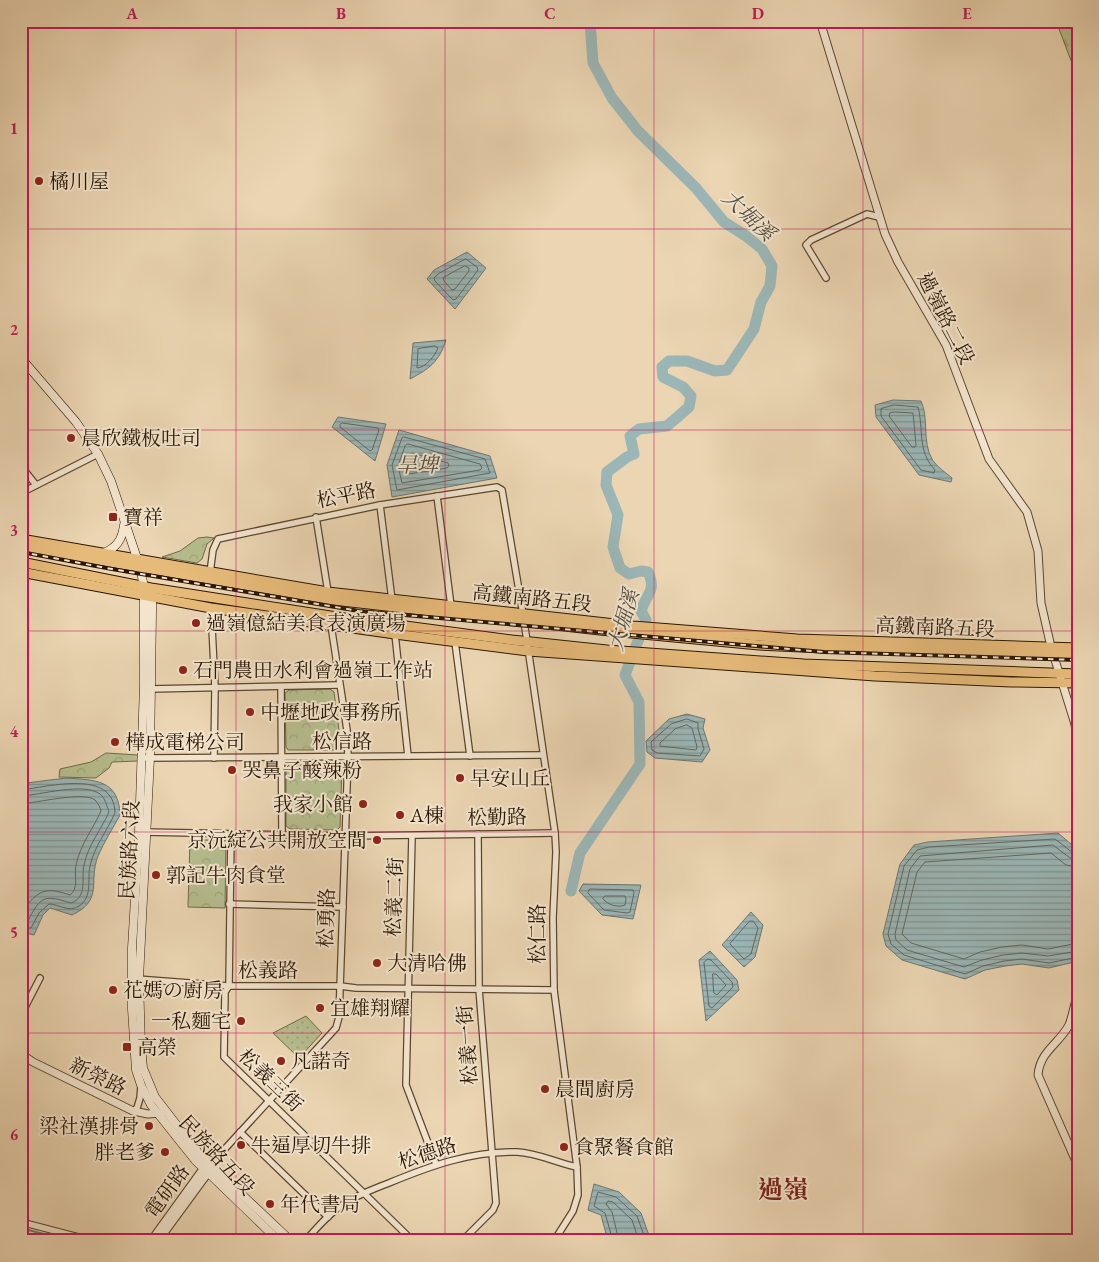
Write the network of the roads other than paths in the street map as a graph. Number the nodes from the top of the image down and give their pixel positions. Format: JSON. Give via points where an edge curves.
{"nodes":[{"id":1,"x":820,"y":21,"type":"edge"},
{"id":2,"x":879,"y":217,"type":"junction"},
{"id":3,"x":826,"y":278,"type":"dead end"},
{"id":4,"x":22,"y":361,"type":"edge"},
{"id":5,"x":98,"y":454,"type":"junction"},
{"id":6,"x":21,"y":466,"type":"edge"},
{"id":7,"x":36,"y":485,"type":"junction"},
{"id":8,"x":21,"y":493,"type":"edge"},
{"id":9,"x":437,"y":496,"type":"junction"},
{"id":10,"x":380,"y":505,"type":"junction"},
{"id":11,"x":316,"y":517,"type":"junction"},
{"id":12,"x":124,"y":521,"type":"junction"},
{"id":13,"x":21,"y":539,"type":"edge"},
{"id":14,"x":21,"y":547,"type":"edge"},
{"id":15,"x":104,"y":552,"type":"junction"},
{"id":16,"x":21,"y":562,"type":"edge"},
{"id":17,"x":138,"y":563,"type":"junction"},
{"id":18,"x":21,"y":572,"type":"edge"},
{"id":19,"x":210,"y":573,"type":"junction"},
{"id":20,"x":328,"y":592,"type":"junction"},
{"id":21,"x":147,"y":593,"type":"junction"},
{"id":22,"x":392,"y":600,"type":"junction"},
{"id":23,"x":451,"y":606,"type":"junction"},
{"id":24,"x":211,"y":608,"type":"junction"},
{"id":25,"x":523,"y":618,"type":"junction"},
{"id":26,"x":331,"y":625,"type":"junction"},
{"id":27,"x":395,"y":634,"type":"junction"},
{"id":28,"x":797,"y":639,"type":"junction"},
{"id":29,"x":455,"y":642,"type":"junction"},
{"id":30,"x":905,"y":644,"type":"junction"},
{"id":31,"x":759,"y":645,"type":"junction"},
{"id":32,"x":528,"y":646,"type":"junction"},
{"id":33,"x":1078,"y":648,"type":"edge"},
{"id":34,"x":1052,"y":651,"type":"junction"},
{"id":35,"x":940,"y":652,"type":"junction"},
{"id":36,"x":1078,"y":655,"type":"edge"},
{"id":37,"x":804,"y":664,"type":"junction"},
{"id":38,"x":770,"y":669,"type":"junction"},
{"id":39,"x":1078,"y":674,"type":"edge"},
{"id":40,"x":1061,"y":678,"type":"junction"},
{"id":41,"x":1078,"y":682,"type":"edge"},
{"id":42,"x":339,"y":686,"type":"junction"},
{"id":43,"x":216,"y":687,"type":"junction"},
{"id":44,"x":281,"y":687,"type":"junction"},
{"id":45,"x":148,"y":689,"type":"junction"},
{"id":46,"x":1078,"y":738,"type":"edge"},
{"id":47,"x":542,"y":755,"type":"junction"},
{"id":48,"x":408,"y":756,"type":"junction"},
{"id":49,"x":470,"y":756,"type":"junction"},
{"id":50,"x":281,"y":757,"type":"junction"},
{"id":51,"x":348,"y":757,"type":"junction"},
{"id":52,"x":146,"y":758,"type":"junction"},
{"id":53,"x":214,"y":758,"type":"junction"},
{"id":54,"x":143,"y":832,"type":"junction"},
{"id":55,"x":555,"y":833,"type":"junction"},
{"id":56,"x":231,"y":834,"type":"junction"},
{"id":57,"x":478,"y":834,"type":"junction"},
{"id":58,"x":282,"y":835,"type":"junction"},
{"id":59,"x":346,"y":836,"type":"junction"},
{"id":60,"x":412,"y":836,"type":"junction"},
{"id":61,"x":230,"y":904,"type":"junction"},
{"id":62,"x":343,"y":907,"type":"junction"},
{"id":63,"x":40,"y":978,"type":"dead end"},
{"id":64,"x":136,"y":978,"type":"junction"},
{"id":65,"x":229,"y":986,"type":"junction"},
{"id":66,"x":340,"y":986,"type":"junction"},
{"id":67,"x":408,"y":988,"type":"junction"},
{"id":68,"x":479,"y":989,"type":"junction"},
{"id":69,"x":554,"y":990,"type":"junction"},
{"id":70,"x":1078,"y":994,"type":"edge"},
{"id":71,"x":21,"y":1015,"type":"edge"},
{"id":72,"x":1068,"y":1025,"type":"junction"},
{"id":73,"x":1078,"y":1028,"type":"edge"},
{"id":74,"x":21,"y":1054,"type":"edge"},
{"id":75,"x":144,"y":1083,"type":"junction"},
{"id":76,"x":270,"y":1101,"type":"junction"},
{"id":77,"x":133,"y":1111,"type":"junction"},
{"id":78,"x":161,"y":1113,"type":"junction"},
{"id":79,"x":240,"y":1132,"type":"junction"},
{"id":80,"x":492,"y":1153,"type":"junction"},
{"id":81,"x":436,"y":1164,"type":"junction"},
{"id":82,"x":577,"y":1166,"type":"junction"},
{"id":83,"x":1078,"y":1166,"type":"edge"},
{"id":84,"x":207,"y":1169,"type":"junction"},
{"id":85,"x":364,"y":1193,"type":"junction"},
{"id":86,"x":328,"y":1217,"type":"junction"},
{"id":87,"x":21,"y":1222,"type":"edge"},
{"id":88,"x":94,"y":1241,"type":"edge"},
{"id":89,"x":151,"y":1241,"type":"edge"},
{"id":90,"x":158,"y":1241,"type":"edge"},
{"id":91,"x":279,"y":1241,"type":"edge"},
{"id":92,"x":291,"y":1241,"type":"edge"},
{"id":93,"x":305,"y":1241,"type":"edge"},
{"id":94,"x":413,"y":1241,"type":"edge"},
{"id":95,"x":462,"y":1241,"type":"edge"},
{"id":96,"x":554,"y":1241,"type":"edge"}],
"edges":[{"from":1,"to":2,"type":"street","name":"過嶺路二段"},
{"from":2,"to":3,"type":"street","via":[[867,214],[806,245]]},
{"from":2,"to":34,"type":"street","name":"過嶺路二段","via":[[898,262],[946,345],[989,459],[1027,512],[1038,551],[1041,603]]},
{"from":4,"to":5,"type":"main road","name":"民族路六段","via":[[76,422]]},
{"from":5,"to":7,"type":"street"},
{"from":5,"to":12,"type":"main road","name":"民族路六段"},
{"from":6,"to":7,"type":"street"},
{"from":7,"to":8,"type":"street"},
{"from":9,"to":10,"type":"street","name":"松平路"},
{"from":9,"to":23,"type":"street"},
{"from":9,"to":25,"type":"street","name":"松平路","via":[[497,487],[502,490]]},
{"from":10,"to":11,"type":"street","name":"松平路"},
{"from":10,"to":22,"type":"street"},
{"from":11,"to":19,"type":"street","name":"松平路","via":[[218,539],[212,550]]},
{"from":11,"to":20,"type":"street"},
{"from":12,"to":15,"type":"main road","via":[[121,540],[113,549]]},
{"from":12,"to":17,"type":"main road","name":"民族路六段"},
{"from":13,"to":15,"type":"main road"},
{"from":14,"to":17,"type":"main road"},
{"from":15,"to":17,"type":"main road"},
{"from":16,"to":21,"type":"main road"},
{"from":17,"to":19,"type":"main road","name":"高鐵南路五段"},
{"from":17,"to":21,"type":"main road","name":"民族路六段"},
{"from":17,"to":25,"type":"main road","name":"高鐵南路五段","via":[[333,600]]},
{"from":18,"to":21,"type":"main road"},
{"from":19,"to":20,"type":"main road","name":"高鐵南路五段"},
{"from":20,"to":22,"type":"main road","name":"高鐵南路五段"},
{"from":21,"to":24,"type":"main road","name":"高鐵南路五段"},
{"from":21,"to":32,"type":"main road","name":"高鐵南路五段"},
{"from":21,"to":45,"type":"main road","name":"民族路六段"},
{"from":22,"to":23,"type":"main road","name":"高鐵南路五段"},
{"from":23,"to":25,"type":"main road","name":"高鐵南路五段"},
{"from":24,"to":26,"type":"main road","name":"高鐵南路五段"},
{"from":24,"to":43,"type":"street"},
{"from":25,"to":28,"type":"main road","name":"高鐵南路五段"},
{"from":25,"to":31,"type":"main road","name":"高鐵南路五段"},
{"from":25,"to":32,"type":"street","name":"松仁路"},
{"from":26,"to":27,"type":"main road","name":"高鐵南路五段"},
{"from":26,"to":42,"type":"street","name":"松勇路"},
{"from":27,"to":29,"type":"main road","name":"高鐵南路五段"},
{"from":27,"to":48,"type":"street"},
{"from":28,"to":30,"type":"main road","name":"高鐵南路五段"},
{"from":28,"to":31,"type":"main road"},
{"from":29,"to":32,"type":"main road","name":"高鐵南路五段"},
{"from":29,"to":49,"type":"street"},
{"from":30,"to":34,"type":"main road","name":"高鐵南路五段"},
{"from":30,"to":35,"type":"main road"},
{"from":31,"to":35,"type":"main road","name":"高鐵南路五段"},
{"from":32,"to":37,"type":"main road","name":"高鐵南路五段"},
{"from":32,"to":38,"type":"main road","name":"高鐵南路五段"},
{"from":32,"to":47,"type":"street","name":"松仁路"},
{"from":33,"to":34,"type":"main road","name":"高鐵南路五段"},
{"from":34,"to":35,"type":"main road","name":"高鐵南路五段"},
{"from":34,"to":36,"type":"main road","name":"高鐵南路五段"},
{"from":34,"to":40,"type":"street","name":"過嶺路二段"},
{"from":37,"to":38,"type":"main road"},
{"from":37,"to":40,"type":"main road","name":"高鐵南路五段"},
{"from":38,"to":40,"type":"main road","name":"高鐵南路五段","via":[[1001,682]]},
{"from":39,"to":40,"type":"main road","name":"高鐵南路五段"},
{"from":40,"to":41,"type":"main road","name":"高鐵南路五段"},
{"from":40,"to":46,"type":"street","name":"過嶺路二段"},
{"from":42,"to":44,"type":"street"},
{"from":42,"to":51,"type":"street","name":"松勇路"},
{"from":43,"to":44,"type":"street"},
{"from":43,"to":45,"type":"street"},
{"from":43,"to":53,"type":"street"},
{"from":44,"to":50,"type":"street"},
{"from":45,"to":52,"type":"main road","name":"民族路六段"},
{"from":47,"to":49,"type":"street","name":"松信路"},
{"from":47,"to":55,"type":"street","name":"松仁路"},
{"from":48,"to":49,"type":"street","name":"松信路"},
{"from":48,"to":51,"type":"street","name":"松信路"},
{"from":50,"to":51,"type":"street","name":"松信路"},
{"from":50,"to":53,"type":"street","name":"松信路"},
{"from":50,"to":58,"type":"street"},
{"from":51,"to":59,"type":"street","name":"松勇路"},
{"from":52,"to":53,"type":"street","name":"松信路"},
{"from":52,"to":54,"type":"main road","name":"民族路六段"},
{"from":54,"to":56,"type":"street","name":"松勤路"},
{"from":54,"to":64,"type":"main road","name":"民族路六段"},
{"from":55,"to":57,"type":"street","name":"松勤路"},
{"from":55,"to":69,"type":"street","name":"松仁路"},
{"from":56,"to":58,"type":"street","name":"松勤路"},
{"from":56,"to":61,"type":"street","name":"松義三街"},
{"from":57,"to":60,"type":"street","name":"松勤路"},
{"from":57,"to":68,"type":"street","name":"松義一街"},
{"from":58,"to":59,"type":"street","name":"松勤路"},
{"from":59,"to":60,"type":"street","name":"松勤路"},
{"from":59,"to":62,"type":"street","name":"松勇路"},
{"from":60,"to":67,"type":"street","name":"松義二街"},
{"from":61,"to":62,"type":"street"},
{"from":61,"to":65,"type":"street","name":"松義三街"},
{"from":62,"to":66,"type":"street","name":"松勇路"},
{"from":63,"to":71,"type":"street"},
{"from":64,"to":65,"type":"street","name":"松義路"},
{"from":64,"to":75,"type":"main road","name":"民族路六段"},
{"from":65,"to":66,"type":"street","name":"松義路"},
{"from":65,"to":76,"type":"street","name":"松義三街","via":[[225,992],[224,1057]]},
{"from":66,"to":67,"type":"street","name":"松義路"},
{"from":66,"to":76,"type":"street","name":"松勇路","via":[[336,1028]]},
{"from":67,"to":68,"type":"street","name":"松義路"},
{"from":67,"to":81,"type":"street","name":"松義二街","via":[[406,1085]]},
{"from":68,"to":69,"type":"street","name":"松義路"},
{"from":68,"to":80,"type":"street","name":"松義一街"},
{"from":69,"to":82,"type":"street","name":"松仁路"},
{"from":70,"to":72,"type":"street"},
{"from":72,"to":73,"type":"street"},
{"from":72,"to":83,"type":"street","via":[[1042,1058],[1038,1075]]},
{"from":74,"to":77,"type":"street","name":"新榮路"},
{"from":75,"to":77,"type":"street","via":[[137,1108]]},
{"from":75,"to":78,"type":"main road","name":"民族路六段","via":[[155,1097]]},
{"from":76,"to":79,"type":"street","name":"松勇路"},
{"from":76,"to":85,"type":"street","name":"松義三街"},
{"from":77,"to":78,"type":"street","name":"新榮路"},
{"from":78,"to":84,"type":"main road","name":"民族路五段","via":[[200,1155]]},
{"from":79,"to":84,"type":"street","name":"松勇路"},
{"from":79,"to":86,"type":"street"},
{"from":80,"to":81,"type":"street","name":"松德路"},
{"from":80,"to":82,"type":"street","name":"松德路","via":[[519,1152]]},
{"from":80,"to":95,"type":"street","name":"松義一街","via":[[496,1203]]},
{"from":81,"to":85,"type":"street","name":"松德路"},
{"from":82,"to":96,"type":"street","name":"松仁路","via":[[578,1194],[573,1211]]},
{"from":84,"to":89,"type":"street","name":"電研路"},
{"from":84,"to":90,"type":"street","name":"電研路"},
{"from":84,"to":91,"type":"main road","name":"民族路五段"},
{"from":84,"to":92,"type":"main road","name":"民族路五段"},
{"from":85,"to":86,"type":"street","name":"松德路"},
{"from":85,"to":94,"type":"street","name":"松義三街"},
{"from":86,"to":93,"type":"street","name":"松德路"},
{"from":87,"to":88,"type":"street"}]}
